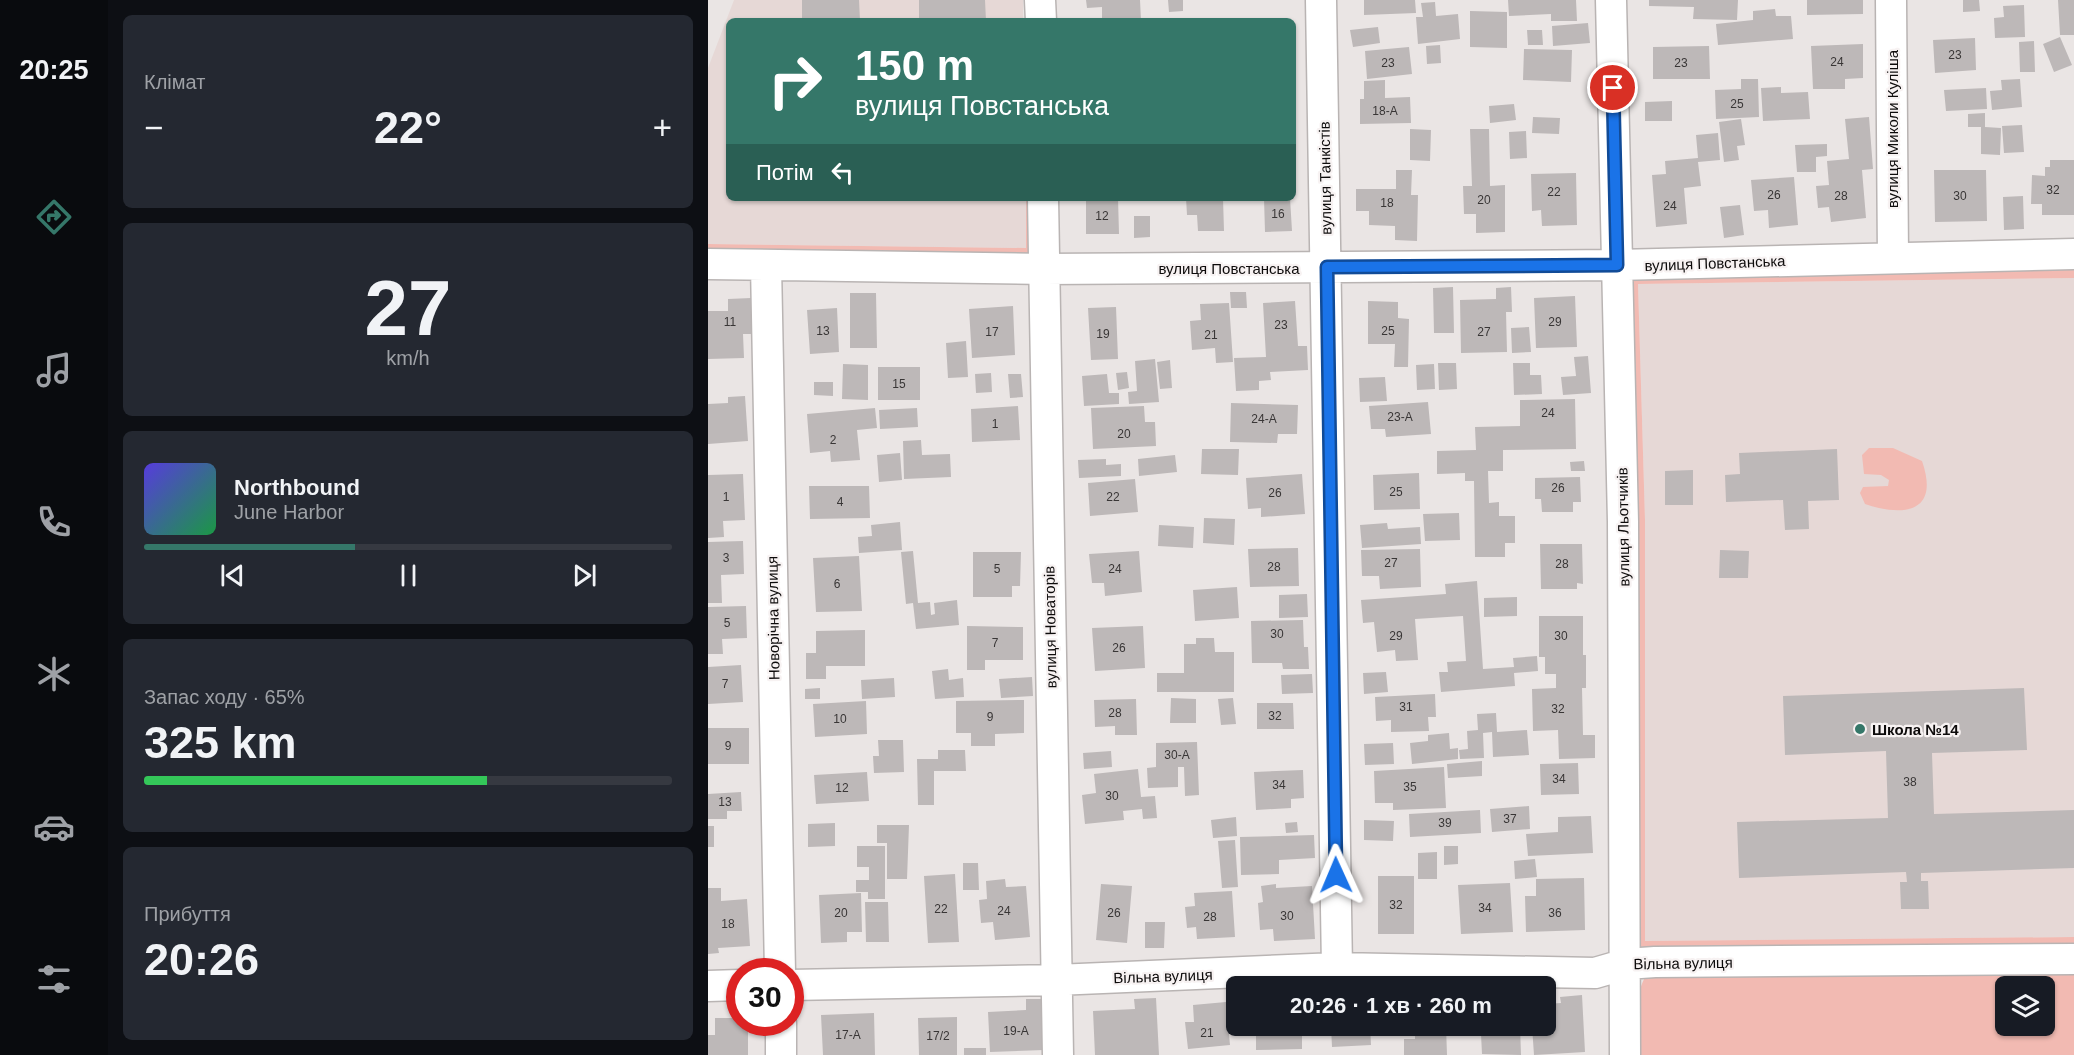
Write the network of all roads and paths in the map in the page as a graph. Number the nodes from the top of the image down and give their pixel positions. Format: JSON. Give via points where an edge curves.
{"nodes":[{"id":1,"x":1040,"y":0,"type":"edge"},
{"id":2,"x":1321,"y":0,"type":"edge"},
{"id":3,"x":1611,"y":0,"type":"edge"},
{"id":4,"x":1891,"y":0,"type":"edge"},
{"id":5,"x":1041,"y":18,"type":"edge"},
{"id":6,"x":1043,"y":201,"type":"edge"},
{"id":7,"x":2074,"y":254,"type":"edge"},
{"id":8,"x":1893,"y":258,"type":"junction"},
{"id":9,"x":708,"y":264,"type":"edge"},
{"id":10,"x":766,"y":265,"type":"junction"},
{"id":11,"x":1617,"y":265,"type":"junction"},
{"id":12,"x":1327,"y":267,"type":"junction"},
{"id":13,"x":1045,"y":269,"type":"junction"},
{"id":14,"x":780,"y":958,"type":"edge"},
{"id":15,"x":2074,"y":960,"type":"edge"},
{"id":16,"x":1626,"y":964,"type":"junction"},
{"id":17,"x":1337,"y":968,"type":"junction"},
{"id":18,"x":1056,"y":980,"type":"junction"},
{"id":19,"x":726,"y":985,"type":"edge"},
{"id":20,"x":804,"y":985,"type":"edge"},
{"id":21,"x":708,"y":986,"type":"edge"},
{"id":22,"x":781,"y":1036,"type":"edge"},
{"id":23,"x":781,"y":1055,"type":"edge"},
{"id":24,"x":1058,"y":1055,"type":"edge"},
{"id":25,"x":1625,"y":1055,"type":"edge"}],
"edges":[{"from":1,"to":5,"type":"street"},
{"from":2,"to":12,"type":"street","name":"вулиця Танкістів"},
{"from":3,"to":11,"type":"street","name":"вулиця Льотчиків"},
{"from":4,"to":8,"type":"street","name":"вулиця Миколи Куліша"},
{"from":6,"to":13,"type":"street","name":"вулиця Новаторів"},
{"from":7,"to":8,"type":"street","name":"вулиця Повстанська"},
{"from":8,"to":11,"type":"street","name":"вулиця Повстанська"},
{"from":9,"to":10,"type":"street","name":"вулиця Повстанська"},
{"from":10,"to":13,"type":"street","name":"вулиця Повстанська"},
{"from":10,"to":14,"type":"street","name":"Новорічна вулиця"},
{"from":11,"to":12,"type":"street","name":"вулиця Повстанська"},
{"from":11,"to":16,"type":"street","name":"вулиця Льотчиків"},
{"from":12,"to":13,"type":"street","name":"вулиця Повстанська"},
{"from":12,"to":17,"type":"street","name":"вулиця Танкістів"},
{"from":13,"to":18,"type":"street","name":"вулиця Новаторів"},
{"from":15,"to":16,"type":"street","name":"Вільна вулиця"},
{"from":16,"to":17,"type":"street","name":"Вільна вулиця","via":[[1595,973]]},
{"from":16,"to":25,"type":"street","name":"вулиця Льотчиків"},
{"from":17,"to":18,"type":"street","name":"Вільна вулиця"},
{"from":18,"to":20,"type":"street","name":"Вільна вулиця"},
{"from":18,"to":24,"type":"street","name":"вулиця Новаторів"},
{"from":19,"to":21,"type":"street"},
{"from":22,"to":23,"type":"street"}]}
